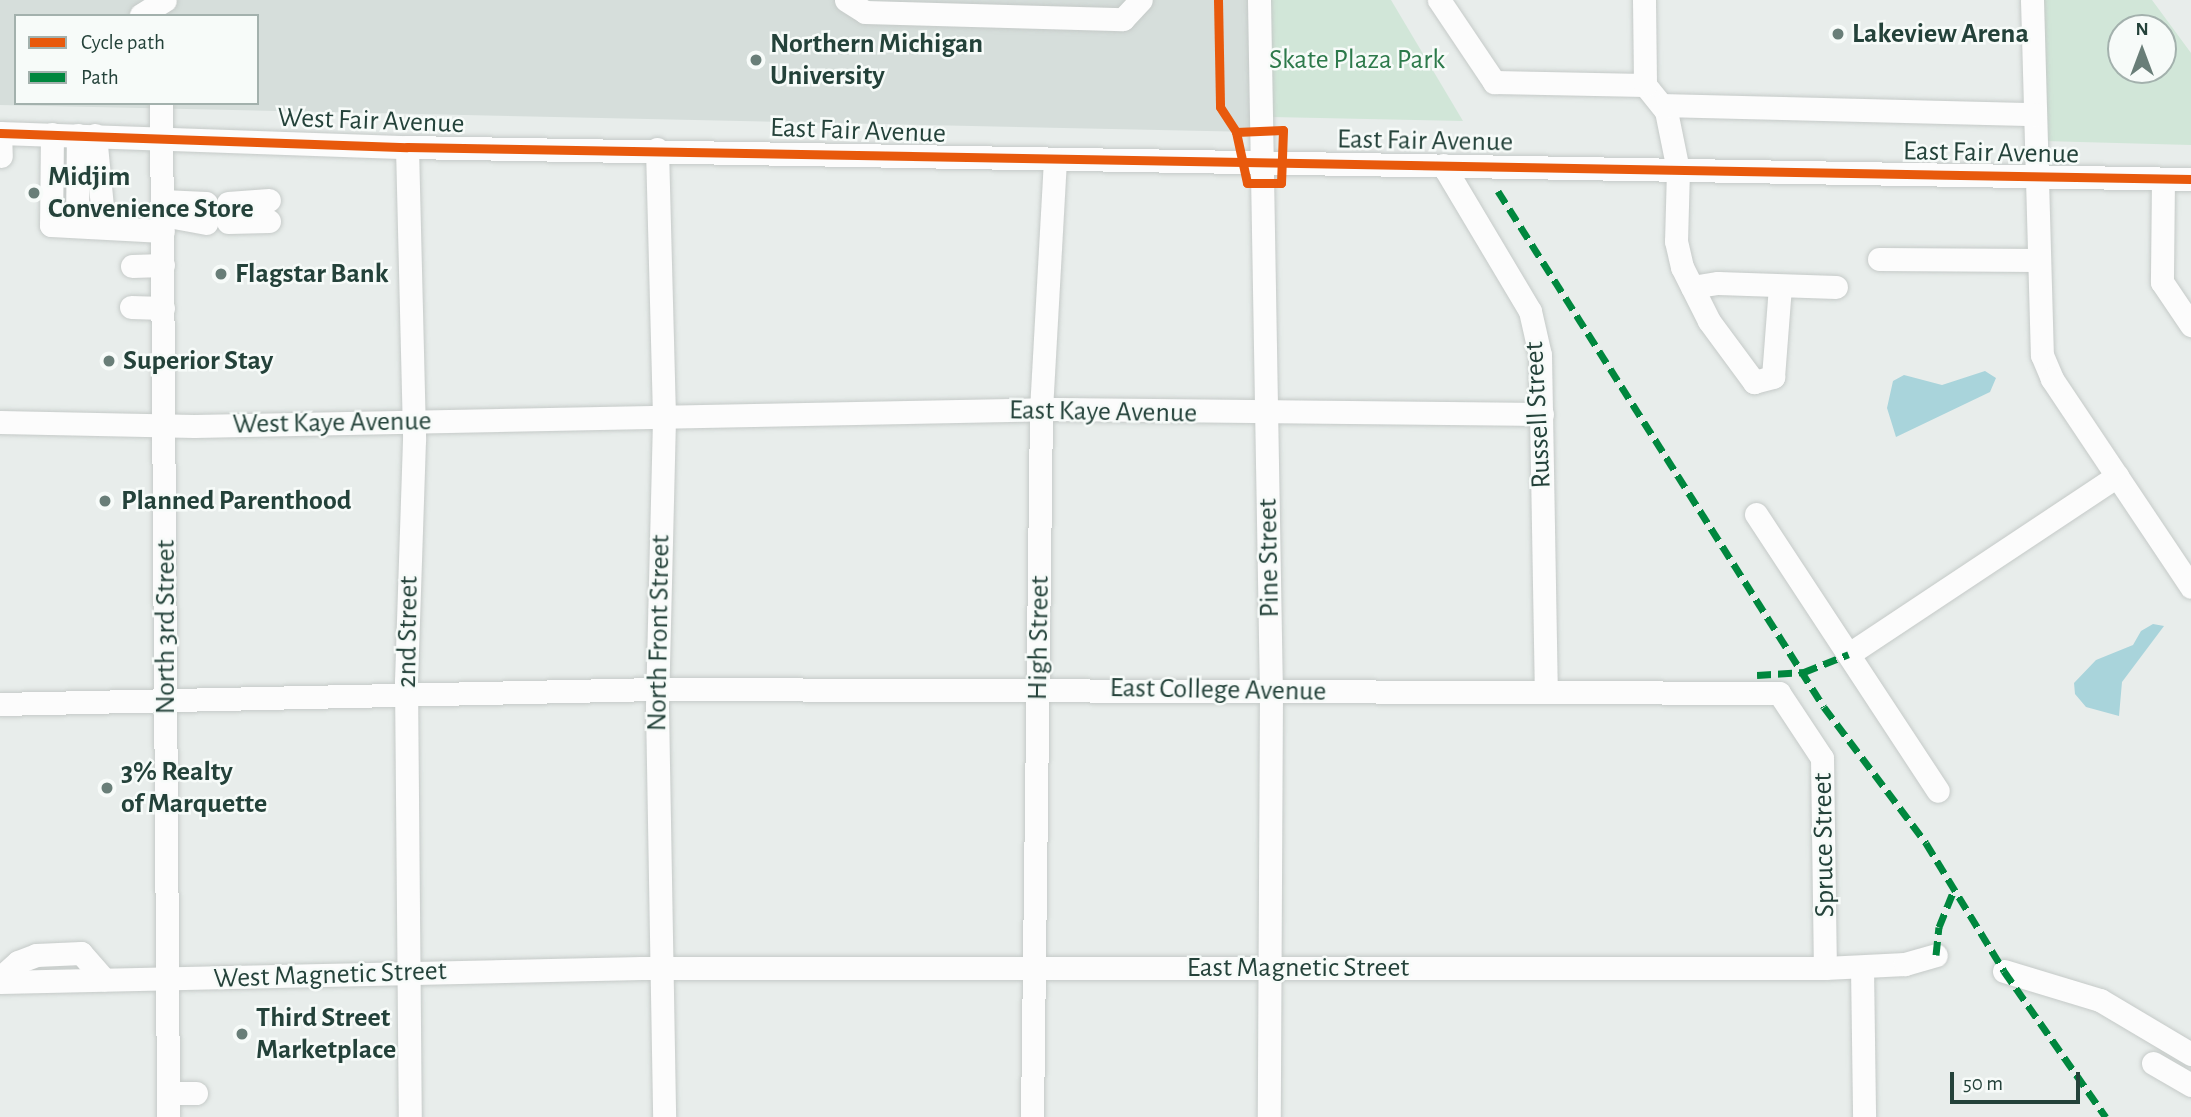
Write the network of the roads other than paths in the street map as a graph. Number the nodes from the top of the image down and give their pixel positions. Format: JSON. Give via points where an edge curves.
{"nodes":[{"id":1,"x":130,"y":0,"type":"edge"},
{"id":2,"x":165,"y":0,"type":"edge"},
{"id":3,"x":846,"y":0,"type":"edge"},
{"id":4,"x":1141,"y":0,"type":"edge"},
{"id":5,"x":1259,"y":0,"type":"edge"},
{"id":6,"x":1440,"y":0,"type":"edge"},
{"id":7,"x":1644,"y":0,"type":"edge"},
{"id":8,"x":2032,"y":0,"type":"edge"},
{"id":9,"x":141,"y":14,"type":"edge"},
{"id":10,"x":144,"y":14,"type":"edge"},
{"id":11,"x":1645,"y":85,"type":"junction"},
{"id":12,"x":161,"y":105,"type":"edge"},
{"id":13,"x":1662,"y":105,"type":"junction"},
{"id":14,"x":2035,"y":114,"type":"junction"},
{"id":15,"x":0,"y":133,"type":"edge"},
{"id":16,"x":52,"y":134,"type":"junction"},
{"id":17,"x":87,"y":135,"type":"junction"},
{"id":18,"x":162,"y":137,"type":"junction"},
{"id":19,"x":407,"y":147,"type":"junction"},
{"id":20,"x":657,"y":149,"type":"junction"},
{"id":21,"x":1,"y":156,"type":"edge"},
{"id":22,"x":1055,"y":159,"type":"junction"},
{"id":23,"x":1263,"y":159,"type":"junction"},
{"id":24,"x":1443,"y":165,"type":"junction"},
{"id":25,"x":1678,"y":170,"type":"junction"},
{"id":26,"x":2038,"y":177,"type":"junction"},
{"id":27,"x":2163,"y":179,"type":"junction"},
{"id":28,"x":2191,"y":179,"type":"edge"},
{"id":29,"x":269,"y":210,"type":"dead end"},
{"id":30,"x":166,"y":215,"type":"junction"},
{"id":31,"x":77,"y":218,"type":"junction"},
{"id":32,"x":103,"y":219,"type":"junction"},
{"id":33,"x":1879,"y":259,"type":"dead end"},
{"id":34,"x":2038,"y":260,"type":"junction"},
{"id":35,"x":163,"y":265,"type":"junction"},
{"id":36,"x":132,"y":266,"type":"dead end"},
{"id":37,"x":1780,"y":286,"type":"junction"},
{"id":38,"x":1692,"y":287,"type":"junction"},
{"id":39,"x":1836,"y":287,"type":"dead end"},
{"id":40,"x":131,"y":307,"type":"dead end"},
{"id":41,"x":163,"y":308,"type":"junction"},
{"id":42,"x":2191,"y":325,"type":"edge"},
{"id":43,"x":1041,"y":410,"type":"junction"},
{"id":44,"x":1266,"y":413,"type":"junction"},
{"id":45,"x":1542,"y":414,"type":"junction"},
{"id":46,"x":664,"y":419,"type":"junction"},
{"id":47,"x":413,"y":421,"type":"junction"},
{"id":48,"x":0,"y":422,"type":"edge"},
{"id":49,"x":164,"y":425,"type":"junction"},
{"id":50,"x":2117,"y":476,"type":"junction"},
{"id":51,"x":1756,"y":514,"type":"dead end"},
{"id":52,"x":2191,"y":587,"type":"edge"},
{"id":53,"x":1849,"y":654,"type":"junction"},
{"id":54,"x":1038,"y":688,"type":"junction"},
{"id":55,"x":657,"y":689,"type":"junction"},
{"id":56,"x":1546,"y":690,"type":"junction"},
{"id":57,"x":1271,"y":692,"type":"junction"},
{"id":58,"x":1779,"y":693,"type":"joint"},
{"id":59,"x":407,"y":696,"type":"junction"},
{"id":60,"x":167,"y":703,"type":"junction"},
{"id":61,"x":0,"y":704,"type":"edge"},
{"id":62,"x":1938,"y":791,"type":"dead end"},
{"id":63,"x":1936,"y":955,"type":"dead end"},
{"id":64,"x":1032,"y":966,"type":"junction"},
{"id":65,"x":1862,"y":967,"type":"junction"},
{"id":66,"x":660,"y":968,"type":"junction"},
{"id":67,"x":1825,"y":968,"type":"junction"},
{"id":68,"x":1268,"y":969,"type":"junction"},
{"id":69,"x":409,"y":971,"type":"junction"},
{"id":70,"x":2004,"y":971,"type":"dead end"},
{"id":71,"x":166,"y":979,"type":"junction"},
{"id":72,"x":0,"y":980,"type":"edge"},
{"id":73,"x":2191,"y":1054,"type":"edge"},
{"id":74,"x":2153,"y":1063,"type":"dead end"},
{"id":75,"x":2191,"y":1085,"type":"edge"},
{"id":76,"x":168,"y":1093,"type":"junction"},
{"id":77,"x":196,"y":1093,"type":"dead end"},
{"id":78,"x":168,"y":1117,"type":"edge"},
{"id":79,"x":410,"y":1117,"type":"edge"},
{"id":80,"x":664,"y":1117,"type":"edge"},
{"id":81,"x":1032,"y":1117,"type":"edge"},
{"id":82,"x":1269,"y":1117,"type":"edge"},
{"id":83,"x":1864,"y":1117,"type":"edge"}],
"edges":[{"from":1,"to":9,"type":"street"},
{"from":2,"to":10,"type":"street"},
{"from":3,"to":4,"type":"street","via":[[865,12],[1123,19]]},
{"from":5,"to":23,"type":"street","name":"Pine Street"},
{"from":6,"to":11,"type":"street","via":[[1493,82]]},
{"from":7,"to":11,"type":"street"},
{"from":8,"to":14,"type":"street"},
{"from":11,"to":13,"type":"street"},
{"from":12,"to":18,"type":"street","name":"North 3rd Street"},
{"from":13,"to":14,"type":"street"},
{"from":13,"to":25,"type":"street"},
{"from":14,"to":26,"type":"street"},
{"from":15,"to":16,"type":"street","name":"West Fair Avenue"},
{"from":15,"to":21,"type":"street"},
{"from":16,"to":17,"type":"street","name":"West Fair Avenue"},
{"from":16,"to":31,"type":"street","via":[[51,225]]},
{"from":17,"to":18,"type":"street","name":"West Fair Avenue"},
{"from":17,"to":31,"type":"street"},
{"from":17,"to":32,"type":"street"},
{"from":18,"to":19,"type":"street","name":"West Fair Avenue"},
{"from":18,"to":30,"type":"street","name":"North 3rd Street"},
{"from":19,"to":20,"type":"street","name":"West Fair Avenue"},
{"from":19,"to":47,"type":"street","name":"2nd Street"},
{"from":20,"to":22,"type":"street","name":"East Fair Avenue"},
{"from":20,"to":46,"type":"street","name":"North Front Street"},
{"from":22,"to":23,"type":"street","name":"East Fair Avenue"},
{"from":22,"to":43,"type":"street","name":"High Street"},
{"from":23,"to":24,"type":"street","name":"East Fair Avenue"},
{"from":23,"to":44,"type":"street","name":"Pine Street"},
{"from":24,"to":25,"type":"street","name":"East Fair Avenue"},
{"from":24,"to":45,"type":"street","name":"Russell Street","via":[[1530,311],[1540,355]]},
{"from":25,"to":26,"type":"street","name":"East Fair Avenue"},
{"from":25,"to":38,"type":"street","via":[[1675,241]]},
{"from":26,"to":27,"type":"street","name":"East Fair Avenue"},
{"from":26,"to":34,"type":"street"},
{"from":27,"to":28,"type":"street","name":"East Fair Avenue"},
{"from":27,"to":42,"type":"street","via":[[2162,282]]},
{"from":29,"to":30,"type":"street"},
{"from":30,"to":32,"type":"street"},
{"from":30,"to":35,"type":"street","name":"North 3rd Street"},
{"from":31,"to":32,"type":"street"},
{"from":33,"to":34,"type":"street"},
{"from":34,"to":50,"type":"street","via":[[2042,355]]},
{"from":35,"to":36,"type":"street"},
{"from":35,"to":41,"type":"street","name":"North 3rd Street"},
{"from":37,"to":38,"type":"street"},
{"from":37,"to":38,"type":"street","via":[[1773,377],[1765,382],[1754,382],[1709,321]]},
{"from":37,"to":39,"type":"street"},
{"from":40,"to":41,"type":"street"},
{"from":41,"to":49,"type":"street","name":"North 3rd Street"},
{"from":43,"to":44,"type":"street","name":"East Kaye Avenue"},
{"from":43,"to":46,"type":"street","name":"East Kaye Avenue"},
{"from":43,"to":54,"type":"street","name":"High Street"},
{"from":44,"to":45,"type":"street","name":"East Kaye Avenue"},
{"from":44,"to":57,"type":"street","name":"Pine Street"},
{"from":45,"to":56,"type":"street","name":"Russell Street"},
{"from":46,"to":47,"type":"street","name":"West Kaye Avenue"},
{"from":46,"to":55,"type":"street","name":"North Front Street"},
{"from":47,"to":49,"type":"street","name":"West Kaye Avenue"},
{"from":47,"to":59,"type":"street","name":"2nd Street"},
{"from":48,"to":49,"type":"street","name":"West Kaye Avenue","via":[[74,413]]},
{"from":49,"to":60,"type":"street","name":"North 3rd Street"},
{"from":50,"to":52,"type":"street"},
{"from":50,"to":53,"type":"street"},
{"from":51,"to":53,"type":"street"},
{"from":53,"to":62,"type":"street"},
{"from":54,"to":55,"type":"street","name":"East College Avenue"},
{"from":54,"to":57,"type":"street","name":"East College Avenue"},
{"from":54,"to":64,"type":"street","name":"High Street"},
{"from":55,"to":59,"type":"street","name":"East College Avenue"},
{"from":55,"to":66,"type":"street","name":"North Front Street"},
{"from":56,"to":57,"type":"street","name":"East College Avenue"},
{"from":56,"to":58,"type":"street","name":"East College Avenue"},
{"from":57,"to":68,"type":"street","name":"Pine Street"},
{"from":58,"to":67,"type":"street","name":"Spruce Street","via":[[1822,758]]},
{"from":59,"to":60,"type":"street","name":"East College Avenue"},
{"from":59,"to":69,"type":"street","name":"2nd Street"},
{"from":60,"to":61,"type":"street","name":"East College Avenue"},
{"from":60,"to":71,"type":"street","name":"North 3rd Street"},
{"from":63,"to":65,"type":"street","name":"East Magnetic Street","via":[[1905,964]]},
{"from":64,"to":66,"type":"street","name":"East Magnetic Street"},
{"from":64,"to":68,"type":"street","name":"East Magnetic Street"},
{"from":64,"to":81,"type":"street","name":"High Street"},
{"from":65,"to":67,"type":"street","name":"East Magnetic Street"},
{"from":65,"to":83,"type":"street"},
{"from":66,"to":69,"type":"street","name":"West Magnetic Street"},
{"from":66,"to":80,"type":"street","name":"North Front Street"},
{"from":67,"to":68,"type":"street","name":"East Magnetic Street"},
{"from":68,"to":82,"type":"street","name":"Pine Street"},
{"from":69,"to":71,"type":"street","name":"West Magnetic Street"},
{"from":69,"to":79,"type":"street","name":"2nd Street"},
{"from":70,"to":73,"type":"street","via":[[2100,1000]]},
{"from":71,"to":72,"type":"street","name":"West Magnetic Street"},
{"from":71,"to":76,"type":"street","name":"North 3rd Street"},
{"from":74,"to":75,"type":"street"},
{"from":76,"to":77,"type":"street"},
{"from":76,"to":78,"type":"street","name":"North 3rd Street"}]}
